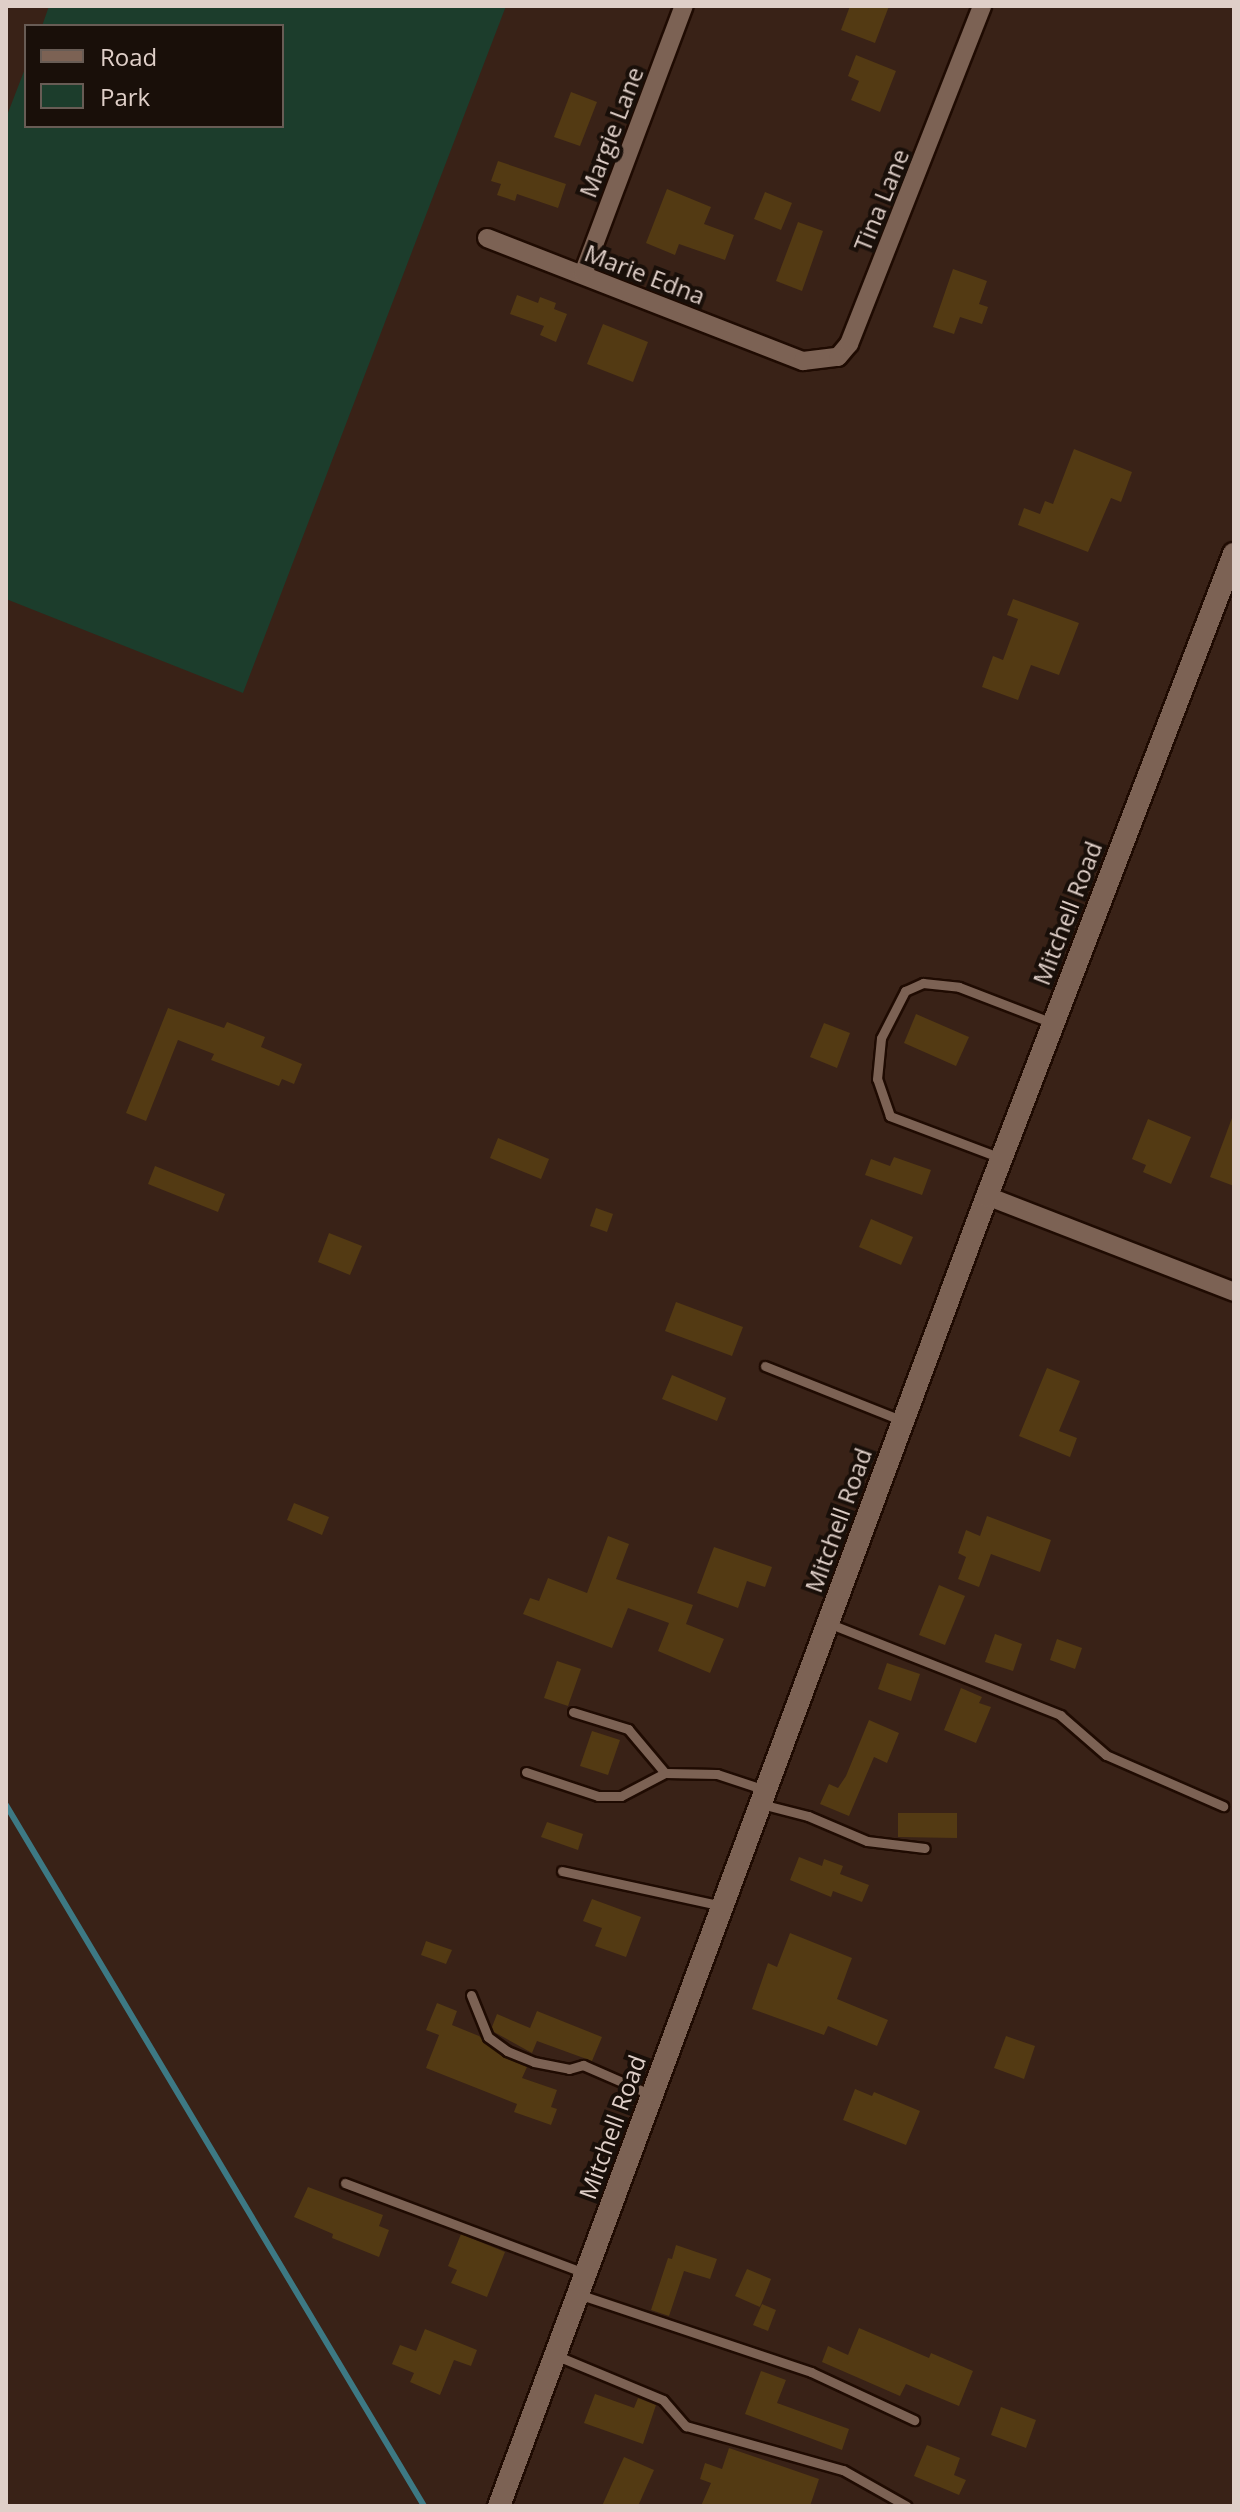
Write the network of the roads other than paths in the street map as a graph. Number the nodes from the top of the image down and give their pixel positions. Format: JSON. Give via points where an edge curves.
{"nodes":[{"id":1,"x":684,"y":6,"type":"edge"},
{"id":2,"x":982,"y":6,"type":"edge"},
{"id":3,"x":487,"y":238,"type":"dead end"},
{"id":4,"x":583,"y":274,"type":"junction"},
{"id":5,"x":784,"y":354,"type":"joint"},
{"id":6,"x":1234,"y":554,"type":"edge"},
{"id":7,"x":1053,"y":1023,"type":"junction"},
{"id":8,"x":1001,"y":1158,"type":"junction"},
{"id":9,"x":987,"y":1196,"type":"junction"},
{"id":10,"x":1234,"y":1292,"type":"edge"},
{"id":11,"x":765,"y":1366,"type":"dead end"},
{"id":12,"x":903,"y":1421,"type":"junction"},
{"id":13,"x":828,"y":1623,"type":"junction"},
{"id":14,"x":573,"y":1712,"type":"dead end"},
{"id":15,"x":526,"y":1772,"type":"dead end"},
{"id":16,"x":665,"y":1773,"type":"junction"},
{"id":17,"x":763,"y":1797,"type":"junction"},
{"id":18,"x":1223,"y":1806,"type":"dead end"},
{"id":19,"x":925,"y":1848,"type":"dead end"},
{"id":20,"x":562,"y":1871,"type":"dead end"},
{"id":21,"x":722,"y":1906,"type":"junction"},
{"id":22,"x":471,"y":1995,"type":"dead end"},
{"id":23,"x":652,"y":2095,"type":"junction"},
{"id":24,"x":345,"y":2183,"type":"dead end"},
{"id":25,"x":581,"y":2284,"type":"junction"},
{"id":26,"x":555,"y":2355,"type":"junction"},
{"id":27,"x":914,"y":2420,"type":"dead end"},
{"id":28,"x":499,"y":2506,"type":"edge"},
{"id":29,"x":907,"y":2506,"type":"edge"}],
"edges":[{"from":1,"to":4,"type":"street","name":"Margie Lane"},
{"from":2,"to":5,"type":"street","name":"Tina Lane","via":[[849,344],[838,357],[803,361]]},
{"from":3,"to":4,"type":"street","name":"Marie Edna"},
{"from":4,"to":5,"type":"street","name":"Marie Edna"},
{"from":6,"to":7,"type":"street","name":"Mitchell Road"},
{"from":7,"to":8,"type":"street","name":"Mitchell Road"},
{"from":7,"to":8,"type":"lane","via":[[959,987],[923,983],[905,991],[881,1038],[877,1079],[890,1116]]},
{"from":8,"to":9,"type":"street","name":"Mitchell Road"},
{"from":9,"to":10,"type":"street"},
{"from":9,"to":12,"type":"street","name":"Mitchell Road"},
{"from":11,"to":12,"type":"lane"},
{"from":12,"to":13,"type":"street","name":"Mitchell Road"},
{"from":13,"to":17,"type":"street","name":"Mitchell Road"},
{"from":13,"to":18,"type":"lane","via":[[1066,1717],[1106,1755]]},
{"from":14,"to":16,"type":"lane","via":[[628,1729]]},
{"from":15,"to":16,"type":"lane","via":[[598,1796],[621,1796]]},
{"from":16,"to":17,"type":"lane","via":[[717,1774]]},
{"from":17,"to":19,"type":"lane","via":[[867,1841]]},
{"from":17,"to":21,"type":"street","name":"Mitchell Road"},
{"from":20,"to":21,"type":"lane"},
{"from":21,"to":23,"type":"street","name":"Mitchell Road"},
{"from":22,"to":23,"type":"lane","via":[[488,2037],[507,2051],[569,2069],[583,2065]]},
{"from":23,"to":25,"type":"street","name":"Mitchell Road"},
{"from":24,"to":25,"type":"lane"},
{"from":25,"to":26,"type":"street","name":"Mitchell Road"},
{"from":25,"to":27,"type":"lane","via":[[811,2372]]},
{"from":26,"to":28,"type":"street","name":"Mitchell Road"},
{"from":26,"to":29,"type":"lane","via":[[663,2400],[686,2426],[843,2470]]}]}
